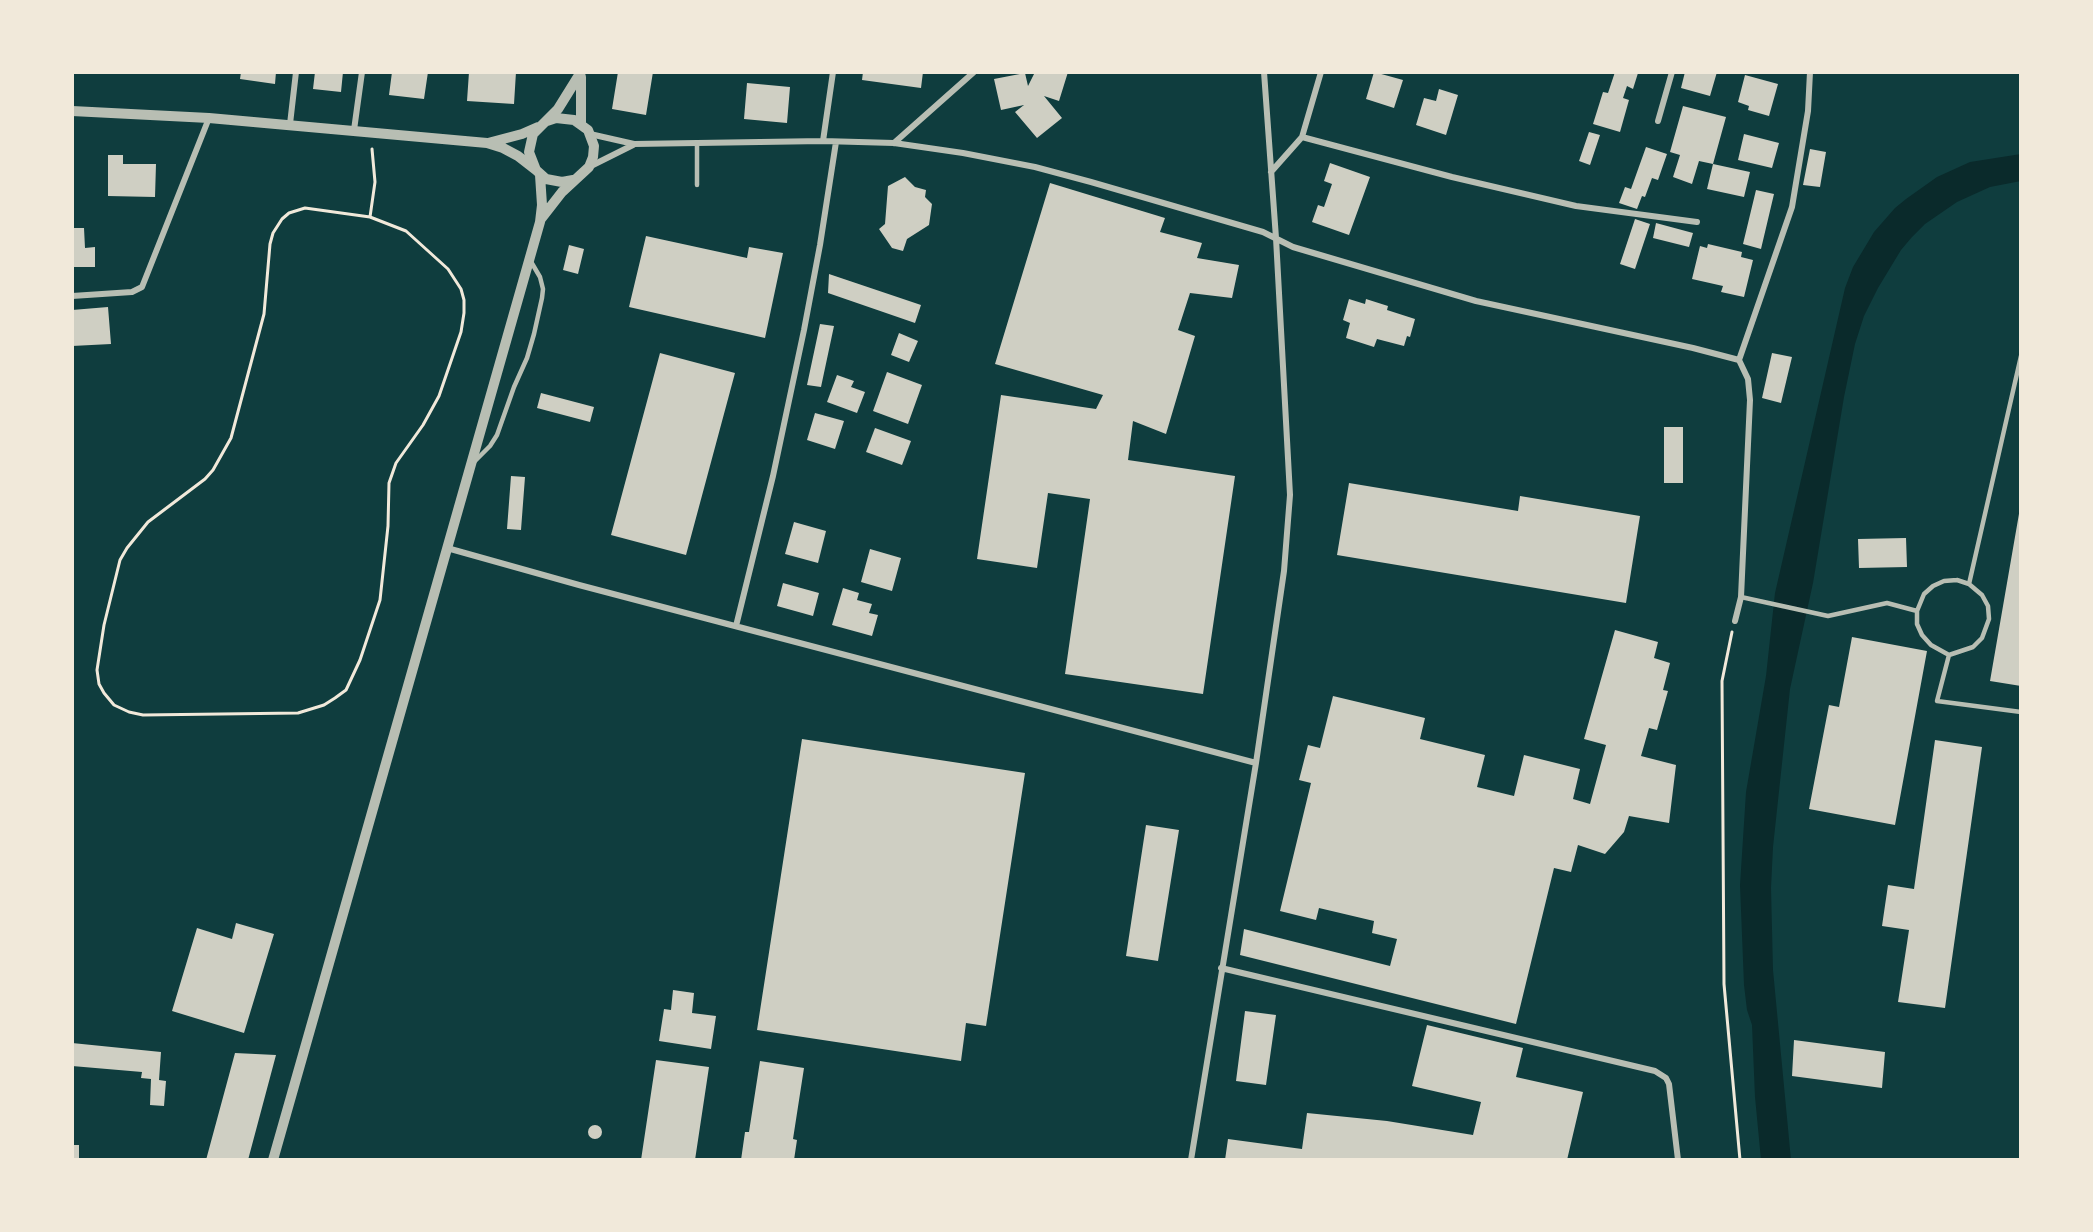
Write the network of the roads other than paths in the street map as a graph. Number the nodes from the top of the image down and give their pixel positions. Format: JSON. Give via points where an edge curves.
{"nodes":[{"id":1,"x":296,"y":72,"type":"edge"},
{"id":2,"x":362,"y":72,"type":"edge"},
{"id":3,"x":833,"y":72,"type":"edge"},
{"id":4,"x":974,"y":72,"type":"edge"},
{"id":5,"x":1264,"y":72,"type":"edge"},
{"id":6,"x":1321,"y":72,"type":"edge"},
{"id":7,"x":1672,"y":72,"type":"edge"},
{"id":8,"x":1810,"y":72,"type":"edge"},
{"id":9,"x":72,"y":111,"type":"edge"},
{"id":10,"x":209,"y":118,"type":"junction"},
{"id":11,"x":1658,"y":121,"type":"dead end"},
{"id":12,"x":290,"y":124,"type":"junction"},
{"id":13,"x":543,"y":124,"type":"junction"},
{"id":14,"x":581,"y":124,"type":"junction"},
{"id":15,"x":354,"y":130,"type":"junction"},
{"id":16,"x":590,"y":134,"type":"junction"},
{"id":17,"x":1302,"y":137,"type":"junction"},
{"id":18,"x":823,"y":141,"type":"junction"},
{"id":19,"x":836,"y":142,"type":"junction"},
{"id":20,"x":487,"y":143,"type":"junction"},
{"id":21,"x":894,"y":143,"type":"junction"},
{"id":22,"x":634,"y":144,"type":"junction"},
{"id":23,"x":698,"y":144,"type":"junction"},
{"id":24,"x":589,"y":167,"type":"junction"},
{"id":25,"x":538,"y":172,"type":"junction"},
{"id":26,"x":1271,"y":172,"type":"junction"},
{"id":27,"x":573,"y":180,"type":"junction"},
{"id":28,"x":697,"y":185,"type":"dead end"},
{"id":29,"x":540,"y":222,"type":"junction"},
{"id":30,"x":1697,"y":222,"type":"dead end"},
{"id":31,"x":1276,"y":238,"type":"junction"},
{"id":32,"x":529,"y":258,"type":"junction"},
{"id":33,"x":72,"y":296,"type":"edge"},
{"id":34,"x":2021,"y":356,"type":"edge"},
{"id":35,"x":1739,"y":360,"type":"junction"},
{"id":36,"x":471,"y":465,"type":"junction"},
{"id":37,"x":447,"y":548,"type":"junction"},
{"id":38,"x":1969,"y":584,"type":"junction"},
{"id":39,"x":1741,"y":597,"type":"junction"},
{"id":40,"x":1917,"y":611,"type":"junction"},
{"id":41,"x":1735,"y":621,"type":"road end"},
{"id":42,"x":735,"y":626,"type":"junction"},
{"id":43,"x":1949,"y":655,"type":"junction"},
{"id":44,"x":2021,"y":712,"type":"edge"},
{"id":45,"x":1256,"y":763,"type":"junction"},
{"id":46,"x":1221,"y":968,"type":"junction"},
{"id":47,"x":273,"y":1160,"type":"edge"},
{"id":48,"x":1191,"y":1160,"type":"edge"},
{"id":49,"x":1678,"y":1160,"type":"edge"}],
"edges":[{"from":1,"to":12,"type":"street"},
{"from":2,"to":15,"type":"street"},
{"from":3,"to":18,"type":"street"},
{"from":4,"to":21,"type":"street"},
{"from":5,"to":26,"type":"street"},
{"from":6,"to":17,"type":"street"},
{"from":7,"to":11,"type":"street"},
{"from":8,"to":35,"type":"street","via":[[1808,111],[1792,207]]},
{"from":9,"to":10,"type":"street"},
{"from":10,"to":12,"type":"street"},
{"from":10,"to":33,"type":"street","via":[[142,287],[136,292]]},
{"from":12,"to":15,"type":"street"},
{"from":13,"to":14,"type":"street","via":[[566,118]]},
{"from":13,"to":14,"type":"street","via":[[581,72]]},
{"from":13,"to":20,"type":"street"},
{"from":13,"to":25,"type":"street","via":[[533,134],[529,152]]},
{"from":14,"to":16,"type":"street"},
{"from":15,"to":20,"type":"street"},
{"from":16,"to":22,"type":"street"},
{"from":16,"to":24,"type":"street","via":[[594,146]]},
{"from":17,"to":26,"type":"street"},
{"from":17,"to":30,"type":"street","via":[[1576,206]]},
{"from":18,"to":19,"type":"street"},
{"from":18,"to":23,"type":"street"},
{"from":19,"to":21,"type":"street"},
{"from":19,"to":42,"type":"street","via":[[804,330]]},
{"from":20,"to":25,"type":"street","via":[[518,156]]},
{"from":21,"to":31,"type":"street","via":[[946,149],[1052,171]]},
{"from":22,"to":23,"type":"street"},
{"from":22,"to":24,"type":"street"},
{"from":23,"to":28,"type":"lane"},
{"from":24,"to":27,"type":"street"},
{"from":25,"to":27,"type":"street","via":[[551,181]]},
{"from":25,"to":29,"type":"street","via":[[542,196]]},
{"from":26,"to":31,"type":"street"},
{"from":27,"to":29,"type":"street"},
{"from":29,"to":32,"type":"street"},
{"from":31,"to":35,"type":"street","via":[[1293,247],[1476,301]]},
{"from":31,"to":45,"type":"street","via":[[1290,495],[1284,571]]},
{"from":32,"to":36,"type":"street"},
{"from":32,"to":36,"type":"lane","via":[[543,289],[532,342],[496,435]]},
{"from":34,"to":38,"type":"lane"},
{"from":35,"to":39,"type":"street","via":[[1748,379],[1750,400]]},
{"from":36,"to":37,"type":"street"},
{"from":37,"to":42,"type":"street"},
{"from":37,"to":47,"type":"street"},
{"from":38,"to":40,"type":"lane","via":[[1957,580],[1933,586],[1924,594]]},
{"from":38,"to":43,"type":"lane","via":[[1988,606],[1986,631],[1973,647]]},
{"from":39,"to":40,"type":"lane","via":[[1828,616],[1887,603]]},
{"from":39,"to":41,"type":"street"},
{"from":40,"to":43,"type":"lane","via":[[1922,635]]},
{"from":42,"to":45,"type":"street"},
{"from":43,"to":44,"type":"lane","via":[[1937,700]]},
{"from":45,"to":46,"type":"street"},
{"from":46,"to":48,"type":"street"},
{"from":46,"to":49,"type":"street","via":[[1655,1071],[1666,1078],[1671,1090]]}]}
